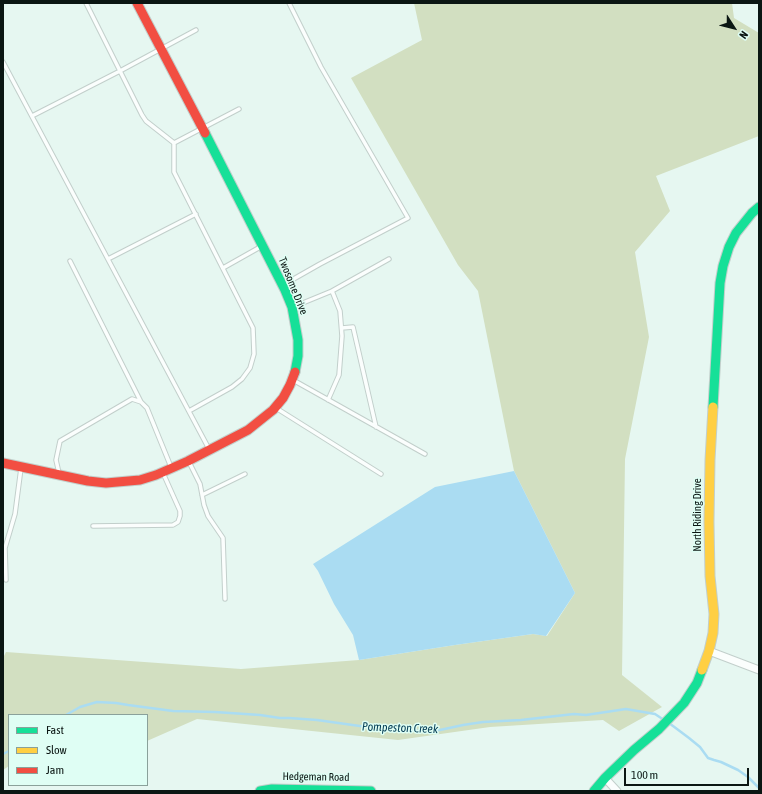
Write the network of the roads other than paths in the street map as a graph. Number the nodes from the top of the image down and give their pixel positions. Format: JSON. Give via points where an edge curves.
{"nodes":[{"id":1,"x":86,"y":3,"type":"edge"},
{"id":2,"x":137,"y":3,"type":"edge"},
{"id":3,"x":289,"y":3,"type":"edge"},
{"id":4,"x":196,"y":30,"type":"dead end"},
{"id":5,"x":161,"y":49,"type":"junction"},
{"id":6,"x":3,"y":62,"type":"edge"},
{"id":7,"x":120,"y":71,"type":"junction"},
{"id":8,"x":239,"y":109,"type":"dead end"},
{"id":9,"x":32,"y":116,"type":"junction"},
{"id":10,"x":202,"y":128,"type":"junction"},
{"id":11,"x":174,"y":143,"type":"junction"},
{"id":12,"x":759,"y":207,"type":"edge"},
{"id":13,"x":196,"y":214,"type":"junction"},
{"id":14,"x":263,"y":246,"type":"junction"},
{"id":15,"x":108,"y":259,"type":"junction"},
{"id":16,"x":389,"y":259,"type":"dead end"},
{"id":17,"x":70,"y":261,"type":"dead end"},
{"id":18,"x":223,"y":268,"type":"junction"},
{"id":19,"x":282,"y":286,"type":"junction"},
{"id":20,"x":332,"y":292,"type":"junction"},
{"id":21,"x":292,"y":308,"type":"junction"},
{"id":22,"x":342,"y":328,"type":"junction"},
{"id":23,"x":292,"y":380,"type":"junction"},
{"id":24,"x":328,"y":400,"type":"junction"},
{"id":25,"x":141,"y":402,"type":"junction"},
{"id":26,"x":276,"y":407,"type":"junction"},
{"id":27,"x":189,"y":411,"type":"junction"},
{"id":28,"x":376,"y":427,"type":"junction"},
{"id":29,"x":210,"y":450,"type":"junction"},
{"id":30,"x":425,"y":454,"type":"dead end"},
{"id":31,"x":188,"y":461,"type":"junction"},
{"id":32,"x":3,"y":463,"type":"edge"},
{"id":33,"x":21,"y":467,"type":"junction"},
{"id":34,"x":172,"y":468,"type":"junction"},
{"id":35,"x":162,"y":472,"type":"junction"},
{"id":36,"x":245,"y":474,"type":"dead end"},
{"id":37,"x":381,"y":474,"type":"dead end"},
{"id":38,"x":60,"y":476,"type":"junction"},
{"id":39,"x":202,"y":495,"type":"junction"},
{"id":40,"x":93,"y":526,"type":"dead end"},
{"id":41,"x":6,"y":580,"type":"dead end"},
{"id":42,"x":225,"y":599,"type":"dead end"},
{"id":43,"x":709,"y":651,"type":"junction"},
{"id":44,"x":759,"y":670,"type":"edge"},
{"id":45,"x":605,"y":778,"type":"junction"},
{"id":46,"x":260,"y":791,"type":"edge"},
{"id":47,"x":371,"y":791,"type":"edge"},
{"id":48,"x":594,"y":791,"type":"edge"},
{"id":49,"x":617,"y":791,"type":"edge"}],
"edges":[{"from":1,"to":7,"type":"lane"},
{"from":2,"to":5,"type":"street","name":"Twosome Drive"},
{"from":3,"to":19,"type":"lane","via":[[321,67],[408,218]]},
{"from":4,"to":5,"type":"lane"},
{"from":5,"to":7,"type":"lane"},
{"from":5,"to":10,"type":"street","name":"Twosome Drive"},
{"from":6,"to":9,"type":"lane"},
{"from":7,"to":9,"type":"lane"},
{"from":7,"to":11,"type":"lane","via":[[146,121]]},
{"from":8,"to":10,"type":"lane"},
{"from":9,"to":15,"type":"lane"},
{"from":10,"to":11,"type":"lane"},
{"from":10,"to":14,"type":"street","name":"Twosome Drive"},
{"from":11,"to":13,"type":"lane","via":[[174,172]]},
{"from":12,"to":43,"type":"street","name":"North Riding Drive","via":[[736,233],[725,259],[720,283],[710,460],[710,576],[714,614]]},
{"from":13,"to":15,"type":"lane"},
{"from":13,"to":18,"type":"lane"},
{"from":14,"to":18,"type":"lane"},
{"from":14,"to":19,"type":"street","name":"Twosome Drive"},
{"from":15,"to":27,"type":"lane"},
{"from":16,"to":20,"type":"lane"},
{"from":17,"to":25,"type":"lane"},
{"from":18,"to":27,"type":"lane","via":[[253,328],[254,354],[250,368],[242,379]]},
{"from":19,"to":21,"type":"street","name":"Twosome Drive"},
{"from":20,"to":21,"type":"lane"},
{"from":20,"to":22,"type":"lane","via":[[340,311]]},
{"from":21,"to":23,"type":"street","name":"Twosome Drive","via":[[298,356]]},
{"from":22,"to":24,"type":"lane","via":[[340,375]]},
{"from":22,"to":28,"type":"lane","via":[[353,327]]},
{"from":23,"to":24,"type":"lane"},
{"from":23,"to":26,"type":"street","name":"Twosome Drive"},
{"from":24,"to":28,"type":"lane"},
{"from":25,"to":34,"type":"lane","via":[[147,408]]},
{"from":25,"to":38,"type":"lane","via":[[132,399],[60,441],[56,460]]},
{"from":26,"to":29,"type":"street","name":"Twosome Drive","via":[[248,430]]},
{"from":26,"to":37,"type":"lane"},
{"from":27,"to":29,"type":"lane"},
{"from":28,"to":30,"type":"lane"},
{"from":29,"to":31,"type":"street","name":"Twosome Drive"},
{"from":31,"to":34,"type":"street","name":"Twosome Drive"},
{"from":31,"to":39,"type":"lane","via":[[200,484]]},
{"from":32,"to":33,"type":"street","name":"Twosome Drive"},
{"from":33,"to":38,"type":"street","name":"Twosome Drive"},
{"from":33,"to":41,"type":"lane","via":[[15,514],[5,548]]},
{"from":34,"to":35,"type":"street","name":"Twosome Drive"},
{"from":35,"to":38,"type":"street","name":"Twosome Drive","via":[[140,480],[106,483]]},
{"from":35,"to":40,"type":"lane","via":[[180,511],[178,522],[173,525]]},
{"from":36,"to":39,"type":"lane"},
{"from":39,"to":42,"type":"lane","via":[[208,516],[223,538]]},
{"from":43,"to":44,"type":"street"},
{"from":43,"to":45,"type":"street","name":"North Riding Drive","via":[[697,683],[684,703]]},
{"from":45,"to":48,"type":"street","name":"North Riding Drive"},
{"from":45,"to":49,"type":"street"},
{"from":46,"to":47,"type":"street","name":"Hedgeman Road"}]}
